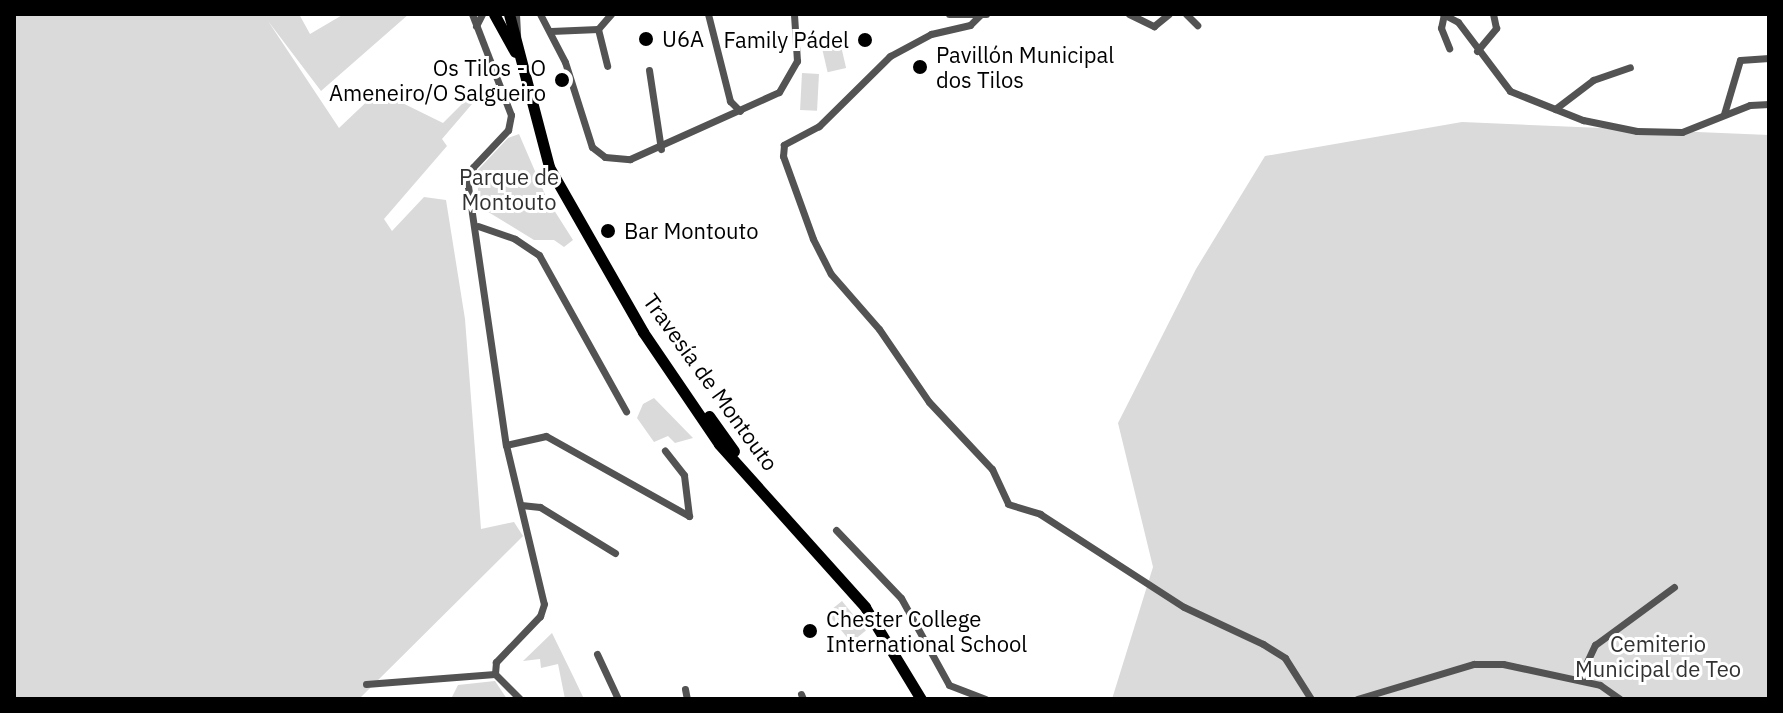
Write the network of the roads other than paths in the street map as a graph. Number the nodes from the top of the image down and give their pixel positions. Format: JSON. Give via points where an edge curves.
{"nodes":[{"id":1,"x":472,"y":14,"type":"edge"},
{"id":2,"x":482,"y":14,"type":"edge"},
{"id":3,"x":494,"y":14,"type":"edge"},
{"id":4,"x":509,"y":14,"type":"edge"},
{"id":5,"x":516,"y":14,"type":"edge"},
{"id":6,"x":540,"y":14,"type":"edge"},
{"id":7,"x":611,"y":14,"type":"edge"},
{"id":8,"x":708,"y":14,"type":"edge"},
{"id":9,"x":794,"y":14,"type":"edge"},
{"id":10,"x":949,"y":14,"type":"edge"},
{"id":11,"x":1129,"y":14,"type":"edge"},
{"id":12,"x":1169,"y":14,"type":"edge"},
{"id":13,"x":1186,"y":14,"type":"edge"},
{"id":14,"x":1444,"y":14,"type":"edge"},
{"id":15,"x":1493,"y":14,"type":"edge"},
{"id":16,"x":983,"y":15,"type":"edge"},
{"id":17,"x":1197,"y":25,"type":"dead end"},
{"id":18,"x":476,"y":26,"type":"junction"},
{"id":19,"x":598,"y":29,"type":"junction"},
{"id":20,"x":551,"y":31,"type":"junction"},
{"id":21,"x":517,"y":36,"type":"junction"},
{"id":22,"x":1449,"y":48,"type":"dead end"},
{"id":23,"x":1477,"y":51,"type":"junction"},
{"id":24,"x":1769,"y":58,"type":"edge"},
{"id":25,"x":607,"y":66,"type":"dead end"},
{"id":26,"x":1630,"y":67,"type":"dead end"},
{"id":27,"x":649,"y":70,"type":"dead end"},
{"id":28,"x":527,"y":88,"type":"junction"},
{"id":29,"x":1769,"y":104,"type":"edge"},
{"id":30,"x":1555,"y":109,"type":"junction"},
{"id":31,"x":740,"y":111,"type":"junction"},
{"id":32,"x":1724,"y":114,"type":"junction"},
{"id":33,"x":661,"y":149,"type":"junction"},
{"id":34,"x":478,"y":226,"type":"junction"},
{"id":35,"x":626,"y":411,"type":"dead end"},
{"id":36,"x":506,"y":445,"type":"junction"},
{"id":37,"x":665,"y":451,"type":"dead end"},
{"id":38,"x":521,"y":505,"type":"junction"},
{"id":39,"x":836,"y":530,"type":"dead end"},
{"id":40,"x":615,"y":553,"type":"dead end"},
{"id":41,"x":1674,"y":587,"type":"dead end"},
{"id":42,"x":880,"y":634,"type":"junction"},
{"id":43,"x":597,"y":654,"type":"dead end"},
{"id":44,"x":495,"y":674,"type":"junction"},
{"id":45,"x":1579,"y":679,"type":"junction"},
{"id":46,"x":366,"y":684,"type":"dead end"},
{"id":47,"x":685,"y":689,"type":"dead end"},
{"id":48,"x":520,"y":699,"type":"edge"},
{"id":49,"x":618,"y":699,"type":"edge"},
{"id":50,"x":687,"y":699,"type":"edge"},
{"id":51,"x":912,"y":699,"type":"edge"},
{"id":52,"x":921,"y":699,"type":"edge"},
{"id":53,"x":985,"y":699,"type":"edge"},
{"id":54,"x":1311,"y":699,"type":"edge"},
{"id":55,"x":1357,"y":699,"type":"edge"},
{"id":56,"x":1620,"y":699,"type":"edge"}],
"edges":[{"from":1,"to":18,"type":"street"},
{"from":2,"to":18,"type":"street"},
{"from":3,"to":28,"type":"main road","name":"Travesía de Montouto","via":[[510,39]]},
{"from":4,"to":21,"type":"main road","name":"Travesía de Montouto"},
{"from":5,"to":21,"type":"street"},
{"from":6,"to":20,"type":"street"},
{"from":7,"to":19,"type":"street"},
{"from":8,"to":31,"type":"street","via":[[730,101]]},
{"from":9,"to":31,"type":"street","via":[[799,46],[793,75],[779,92]]},
{"from":10,"to":16,"type":"street"},
{"from":11,"to":12,"type":"street","via":[[1154,26]]},
{"from":13,"to":17,"type":"street"},
{"from":14,"to":22,"type":"street","via":[[1441,28]]},
{"from":14,"to":23,"type":"street","via":[[1458,22]]},
{"from":15,"to":23,"type":"street","via":[[1496,28]]},
{"from":16,"to":54,"type":"street","via":[[890,56],[819,126],[784,145],[783,156],[813,239],[831,274],[879,329],[929,402],[992,469],[1008,504],[1040,514],[1184,607],[1285,658]]},
{"from":18,"to":34,"type":"street","via":[[511,115],[508,130],[473,167],[468,186]]},
{"from":19,"to":20,"type":"street"},
{"from":19,"to":25,"type":"street"},
{"from":20,"to":33,"type":"street","via":[[597,153],[630,159]]},
{"from":21,"to":28,"type":"main road","name":"Travesía de Montouto"},
{"from":23,"to":30,"type":"street","via":[[1510,91]]},
{"from":24,"to":32,"type":"street","via":[[1740,60]]},
{"from":26,"to":30,"type":"street","via":[[1593,80]]},
{"from":27,"to":33,"type":"street"},
{"from":28,"to":42,"type":"main road","name":"Travesía de Montouto","via":[[549,167],[643,332],[719,444],[865,607]]},
{"from":29,"to":32,"type":"street"},
{"from":30,"to":32,"type":"street","via":[[1637,131],[1682,132]]},
{"from":31,"to":33,"type":"street"},
{"from":34,"to":35,"type":"street","via":[[515,239],[539,255]]},
{"from":34,"to":36,"type":"street","via":[[489,345]]},
{"from":36,"to":37,"type":"street","via":[[546,436],[689,516],[684,475]]},
{"from":36,"to":38,"type":"street"},
{"from":38,"to":40,"type":"street","via":[[540,507]]},
{"from":38,"to":44,"type":"street","via":[[544,604],[540,616],[496,662]]},
{"from":39,"to":53,"type":"street","via":[[901,598],[949,685]]},
{"from":41,"to":45,"type":"street","via":[[1595,645]]},
{"from":42,"to":51,"type":"main road","name":"Travesía de Montouto"},
{"from":42,"to":52,"type":"main road","name":"Travesía de Montouto"},
{"from":43,"to":49,"type":"street"},
{"from":44,"to":46,"type":"street"},
{"from":44,"to":48,"type":"street"},
{"from":45,"to":55,"type":"street","via":[[1503,664],[1474,664]]},
{"from":45,"to":56,"type":"street"},
{"from":47,"to":50,"type":"street"}]}
